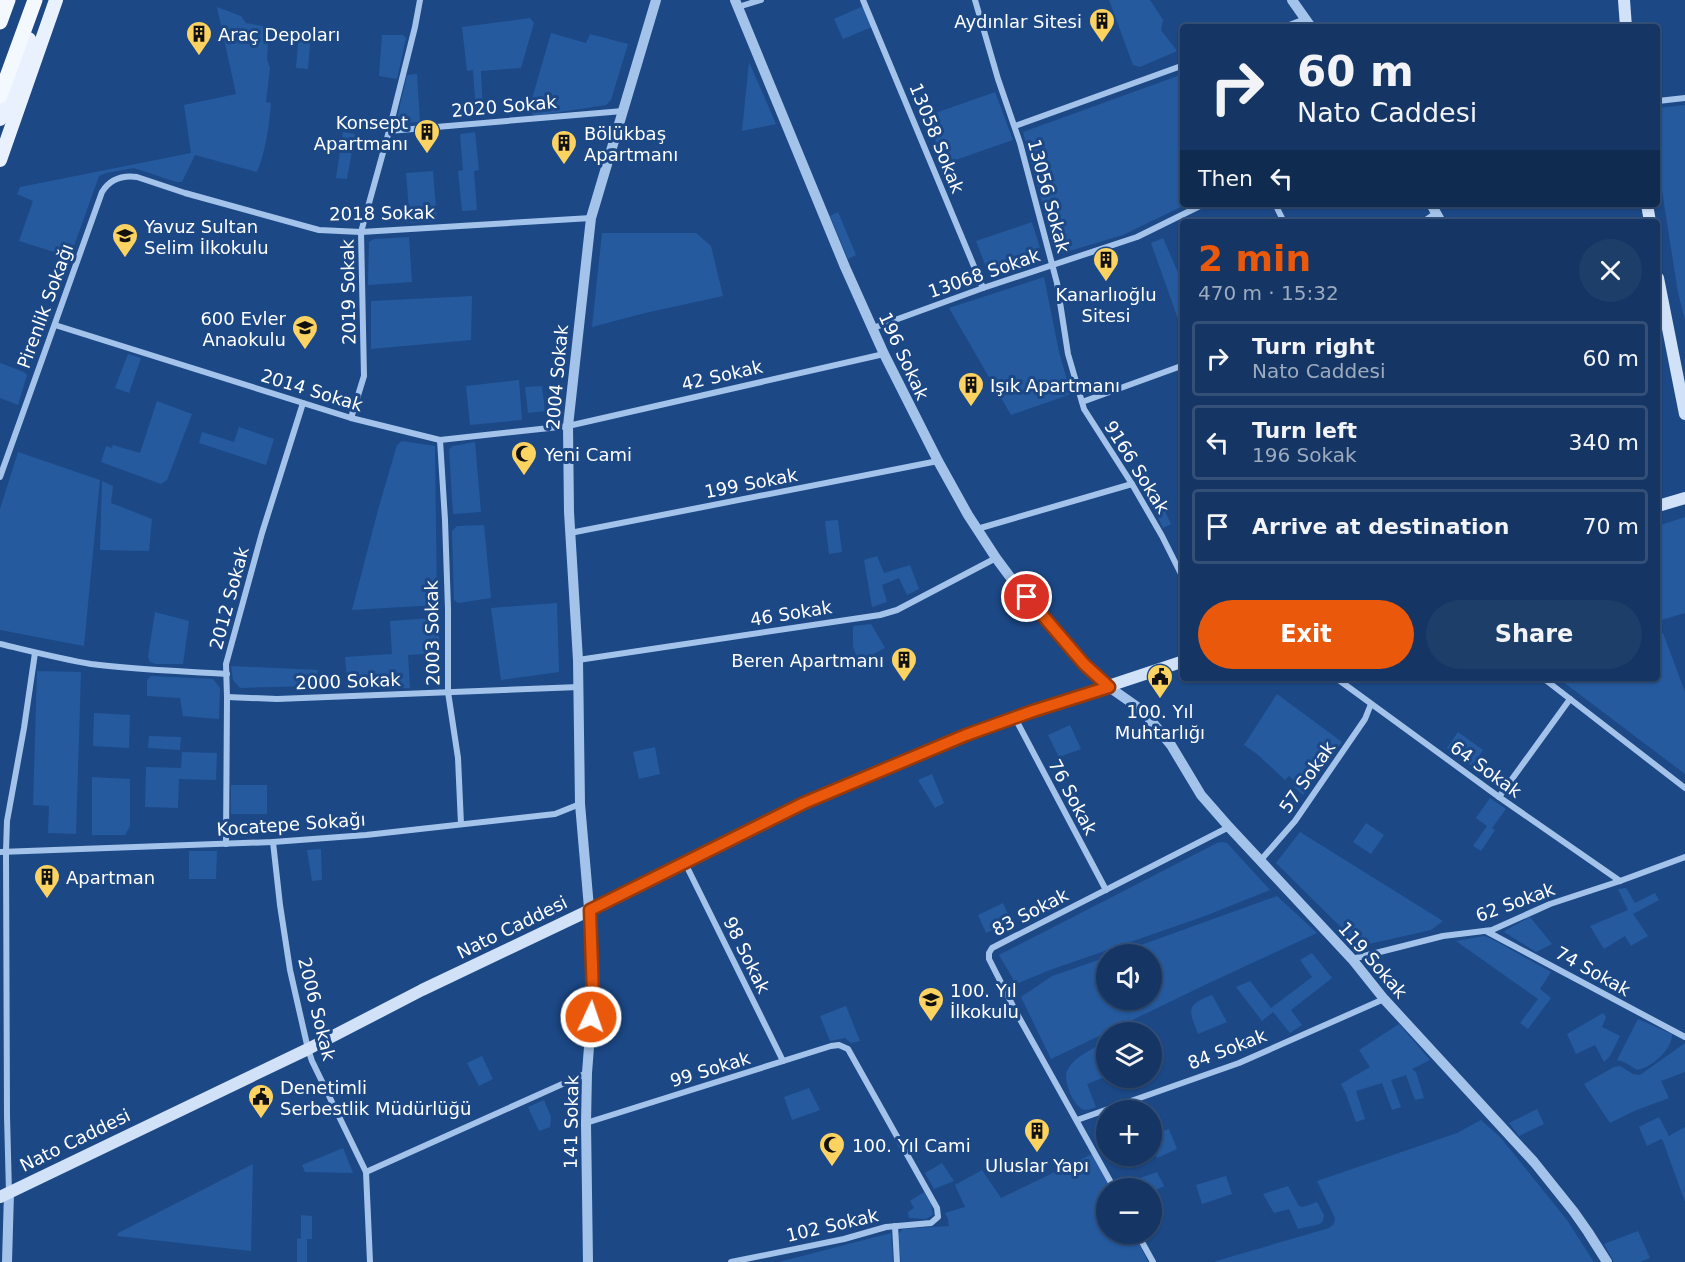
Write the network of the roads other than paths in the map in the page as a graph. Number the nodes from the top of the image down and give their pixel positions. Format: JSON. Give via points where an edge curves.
{"nodes":[{"id":1,"x":35,"y":0,"type":"edge"},
{"id":2,"x":42,"y":0,"type":"edge"},
{"id":3,"x":56,"y":0,"type":"edge"},
{"id":4,"x":420,"y":0,"type":"edge"},
{"id":5,"x":656,"y":0,"type":"edge"},
{"id":6,"x":761,"y":0,"type":"edge"},
{"id":7,"x":863,"y":0,"type":"edge"},
{"id":8,"x":975,"y":0,"type":"edge"},
{"id":9,"x":1292,"y":0,"type":"edge"},
{"id":10,"x":1624,"y":0,"type":"edge"},
{"id":11,"x":7,"y":1,"type":"edge"},
{"id":12,"x":736,"y":4,"type":"edge"},
{"id":13,"x":0,"y":22,"type":"edge"},
{"id":14,"x":1308,"y":23,"type":"edge"},
{"id":15,"x":1626,"y":24,"type":"edge"},
{"id":16,"x":1180,"y":66,"type":"edge"},
{"id":17,"x":0,"y":96,"type":"edge"},
{"id":18,"x":1685,"y":98,"type":"edge"},
{"id":19,"x":1660,"y":101,"type":"edge"},
{"id":20,"x":622,"y":111,"type":"junction"},
{"id":21,"x":0,"y":119,"type":"edge"},
{"id":22,"x":1015,"y":126,"type":"junction"},
{"id":23,"x":389,"y":131,"type":"junction"},
{"id":24,"x":0,"y":160,"type":"edge"},
{"id":25,"x":111,"y":182,"type":"joint"},
{"id":26,"x":1198,"y":207,"type":"edge"},
{"id":27,"x":591,"y":218,"type":"junction"},
{"id":28,"x":361,"y":232,"type":"junction"},
{"id":29,"x":1052,"y":266,"type":"junction"},
{"id":30,"x":983,"y":288,"type":"junction"},
{"id":31,"x":1660,"y":288,"type":"edge"},
{"id":32,"x":55,"y":325,"type":"junction"},
{"id":33,"x":873,"y":328,"type":"junction"},
{"id":34,"x":884,"y":354,"type":"junction"},
{"id":35,"x":1180,"y":366,"type":"edge"},
{"id":36,"x":1082,"y":402,"type":"junction"},
{"id":37,"x":303,"y":403,"type":"junction"},
{"id":38,"x":1685,"y":414,"type":"edge"},
{"id":39,"x":351,"y":418,"type":"junction"},
{"id":40,"x":568,"y":426,"type":"junction"},
{"id":41,"x":440,"y":440,"type":"junction"},
{"id":42,"x":938,"y":461,"type":"junction"},
{"id":43,"x":0,"y":477,"type":"edge"},
{"id":44,"x":1132,"y":484,"type":"junction"},
{"id":45,"x":1685,"y":498,"type":"edge"},
{"id":46,"x":1660,"y":505,"type":"edge"},
{"id":47,"x":976,"y":529,"type":"junction"},
{"id":48,"x":570,"y":533,"type":"junction"},
{"id":49,"x":996,"y":558,"type":"junction"},
{"id":50,"x":1180,"y":572,"type":"edge"},
{"id":51,"x":0,"y":644,"type":"edge"},
{"id":52,"x":34,"y":653,"type":"junction"},
{"id":53,"x":578,"y":660,"type":"junction"},
{"id":54,"x":1180,"y":662,"type":"edge"},
{"id":55,"x":227,"y":674,"type":"junction"},
{"id":56,"x":1340,"y":681,"type":"edge"},
{"id":57,"x":1547,"y":681,"type":"edge"},
{"id":58,"x":579,"y":687,"type":"junction"},
{"id":59,"x":1109,"y":687,"type":"junction"},
{"id":60,"x":448,"y":692,"type":"junction"},
{"id":61,"x":227,"y":697,"type":"junction"},
{"id":62,"x":1570,"y":699,"type":"junction"},
{"id":63,"x":1371,"y":704,"type":"junction"},
{"id":64,"x":1015,"y":718,"type":"junction"},
{"id":65,"x":1685,"y":788,"type":"edge"},
{"id":66,"x":1499,"y":797,"type":"junction"},
{"id":67,"x":580,"y":804,"type":"junction"},
{"id":68,"x":461,"y":824,"type":"junction"},
{"id":69,"x":1229,"y":827,"type":"junction"},
{"id":70,"x":273,"y":842,"type":"junction"},
{"id":71,"x":226,"y":844,"type":"junction"},
{"id":72,"x":3,"y":852,"type":"edge"},
{"id":73,"x":1685,"y":856,"type":"edge"},
{"id":74,"x":1260,"y":861,"type":"junction"},
{"id":75,"x":684,"y":862,"type":"junction"},
{"id":76,"x":1620,"y":881,"type":"junction"},
{"id":77,"x":1106,"y":890,"type":"junction"},
{"id":78,"x":590,"y":910,"type":"junction"},
{"id":79,"x":1486,"y":931,"type":"junction"},
{"id":80,"x":1352,"y":959,"type":"junction"},
{"id":81,"x":1384,"y":999,"type":"junction"},
{"id":82,"x":1685,"y":1037,"type":"edge"},
{"id":83,"x":308,"y":1049,"type":"junction"},
{"id":84,"x":783,"y":1061,"type":"junction"},
{"id":85,"x":587,"y":1073,"type":"junction"},
{"id":86,"x":1077,"y":1120,"type":"junction"},
{"id":87,"x":586,"y":1124,"type":"junction"},
{"id":88,"x":366,"y":1172,"type":"junction"},
{"id":89,"x":1109,"y":1178,"type":"edge"},
{"id":90,"x":4,"y":1195,"type":"edge"},
{"id":91,"x":938,"y":1217,"type":"joint"},
{"id":92,"x":895,"y":1226,"type":"junction"},
{"id":93,"x":1143,"y":1244,"type":"edge"},
{"id":94,"x":8,"y":1262,"type":"edge"},
{"id":95,"x":370,"y":1262,"type":"edge"},
{"id":96,"x":588,"y":1262,"type":"edge"},
{"id":97,"x":731,"y":1262,"type":"edge"},
{"id":98,"x":897,"y":1262,"type":"edge"},
{"id":99,"x":1153,"y":1262,"type":"edge"},
{"id":100,"x":1607,"y":1262,"type":"edge"}],
"edges":[{"from":1,"to":17,"type":"highway"},
{"from":2,"to":21,"type":"main road"},
{"from":3,"to":24,"type":"main road"},
{"from":4,"to":23,"type":"street","name":"2019 Sokak"},
{"from":5,"to":20,"type":"street","name":"2004 Sokak"},
{"from":6,"to":12,"type":"street"},
{"from":7,"to":30,"type":"street","name":"13058 Sokak"},
{"from":8,"to":22,"type":"street","name":"13056 Sokak"},
{"from":9,"to":14,"type":"street"},
{"from":10,"to":15,"type":"main road"},
{"from":11,"to":13,"type":"highway"},
{"from":12,"to":33,"type":"street","name":"196 Sokak"},
{"from":16,"to":22,"type":"street"},
{"from":18,"to":19,"type":"street"},
{"from":20,"to":23,"type":"street","name":"2020 Sokak"},
{"from":20,"to":27,"type":"street","name":"2004 Sokak"},
{"from":22,"to":29,"type":"street","name":"13056 Sokak"},
{"from":23,"to":28,"type":"street","name":"2019 Sokak"},
{"from":25,"to":28,"type":"street","name":"2018 Sokak","via":[[137,177],[319,230]]},
{"from":25,"to":32,"type":"street","name":"Pirenlik Sokağı","via":[[102,192]]},
{"from":26,"to":29,"type":"street","name":"13068 Sokak","via":[[1137,237]]},
{"from":27,"to":28,"type":"street","name":"2018 Sokak"},
{"from":27,"to":40,"type":"street","name":"2004 Sokak"},
{"from":28,"to":39,"type":"street","name":"2019 Sokak","via":[[364,376]]},
{"from":29,"to":30,"type":"street","name":"13068 Sokak"},
{"from":29,"to":36,"type":"street","name":"13056 Sokak","via":[[1068,354]]},
{"from":30,"to":33,"type":"street","name":"13068 Sokak"},
{"from":31,"to":38,"type":"main road"},
{"from":32,"to":37,"type":"street","name":"2014 Sokak"},
{"from":32,"to":43,"type":"street","name":"Pirenlik Sokağı"},
{"from":33,"to":34,"type":"street","name":"196 Sokak"},
{"from":34,"to":40,"type":"street","name":"42 Sokak"},
{"from":34,"to":42,"type":"street","name":"196 Sokak"},
{"from":35,"to":36,"type":"street"},
{"from":36,"to":44,"type":"street","name":"9166 Sokak"},
{"from":37,"to":39,"type":"street","name":"2014 Sokak"},
{"from":37,"to":55,"type":"street","name":"2012 Sokak","via":[[262,533],[226,664]]},
{"from":39,"to":41,"type":"street","name":"2014 Sokak"},
{"from":40,"to":41,"type":"street","name":"2014 Sokak"},
{"from":40,"to":48,"type":"street","name":"2004 Sokak"},
{"from":41,"to":60,"type":"street","name":"2003 Sokak"},
{"from":42,"to":47,"type":"street","name":"196 Sokak"},
{"from":42,"to":48,"type":"street","name":"199 Sokak"},
{"from":44,"to":47,"type":"street"},
{"from":44,"to":50,"type":"street","name":"9166 Sokak"},
{"from":45,"to":46,"type":"main road"},
{"from":47,"to":49,"type":"street","name":"196 Sokak"},
{"from":48,"to":53,"type":"street","name":"2004 Sokak"},
{"from":49,"to":53,"type":"street","name":"46 Sokak","via":[[897,610],[880,615]]},
{"from":49,"to":59,"type":"street","name":"196 Sokak","via":[[1072,652]]},
{"from":51,"to":52,"type":"street"},
{"from":52,"to":55,"type":"street","via":[[126,668]]},
{"from":52,"to":72,"type":"street"},
{"from":53,"to":58,"type":"street","name":"2004 Sokak"},
{"from":54,"to":59,"type":"main road","name":"Nato Caddesi"},
{"from":55,"to":61,"type":"street","name":"2012 Sokak"},
{"from":56,"to":63,"type":"street","name":"64 Sokak"},
{"from":57,"to":62,"type":"street"},
{"from":58,"to":60,"type":"street","name":"2000 Sokak"},
{"from":58,"to":67,"type":"street","name":"2004 Sokak"},
{"from":59,"to":64,"type":"main road","name":"Nato Caddesi"},
{"from":59,"to":69,"type":"street","name":"119 Sokak","via":[[1159,729],[1201,795]]},
{"from":60,"to":61,"type":"street","name":"2000 Sokak","via":[[277,699]]},
{"from":60,"to":68,"type":"street","name":"2003 Sokak","via":[[458,758]]},
{"from":61,"to":71,"type":"street","name":"2012 Sokak"},
{"from":62,"to":65,"type":"street"},
{"from":62,"to":66,"type":"street"},
{"from":63,"to":66,"type":"street","name":"64 Sokak"},
{"from":63,"to":74,"type":"street","name":"57 Sokak","via":[[1365,719],[1295,821]]},
{"from":64,"to":75,"type":"main road","name":"Nato Caddesi","via":[[804,803]]},
{"from":64,"to":77,"type":"street","name":"76 Sokak"},
{"from":66,"to":76,"type":"street","name":"64 Sokak"},
{"from":67,"to":68,"type":"street","name":"Kocatepe Sokağı","via":[[555,814]]},
{"from":67,"to":78,"type":"street","name":"2004 Sokak"},
{"from":68,"to":70,"type":"street","name":"Kocatepe Sokağı"},
{"from":69,"to":74,"type":"street","name":"119 Sokak"},
{"from":69,"to":77,"type":"street","name":"83 Sokak"},
{"from":70,"to":71,"type":"street","name":"Kocatepe Sokağı"},
{"from":70,"to":83,"type":"street","name":"2006 Sokak","via":[[290,970]]},
{"from":71,"to":72,"type":"street","name":"Kocatepe Sokağı"},
{"from":72,"to":90,"type":"street","via":[[7,1116]]},
{"from":73,"to":76,"type":"street","name":"62 Sokak"},
{"from":74,"to":80,"type":"street","name":"119 Sokak"},
{"from":75,"to":78,"type":"main road","name":"Nato Caddesi"},
{"from":75,"to":84,"type":"street","name":"98 Sokak"},
{"from":76,"to":79,"type":"street","name":"62 Sokak"},
{"from":77,"to":86,"type":"street","name":"83 Sokak","via":[[992,948],[989,956]]},
{"from":78,"to":83,"type":"main road","name":"Nato Caddesi"},
{"from":78,"to":85,"type":"street","name":"141 Sokak","via":[[593,995]]},
{"from":79,"to":80,"type":"street","name":"62 Sokak","via":[[1443,936]]},
{"from":79,"to":82,"type":"street","name":"74 Sokak"},
{"from":80,"to":81,"type":"street","name":"119 Sokak"},
{"from":81,"to":86,"type":"street","name":"84 Sokak","via":[[1239,1063]]},
{"from":81,"to":100,"type":"street","name":"119 Sokak","via":[[1534,1162]]},
{"from":83,"to":88,"type":"street","name":"2006 Sokak"},
{"from":83,"to":90,"type":"main road","name":"Nato Caddesi"},
{"from":84,"to":87,"type":"street","name":"99 Sokak"},
{"from":84,"to":91,"type":"street","name":"99 Sokak","via":[[831,1046],[842,1046],[850,1052],[934,1202]]},
{"from":85,"to":87,"type":"street","name":"141 Sokak"},
{"from":85,"to":88,"type":"street"},
{"from":86,"to":89,"type":"street","name":"83 Sokak"},
{"from":87,"to":96,"type":"street","name":"141 Sokak"},
{"from":88,"to":95,"type":"street","name":"2006 Sokak"},
{"from":90,"to":94,"type":"street"},
{"from":91,"to":92,"type":"street","name":"102 Sokak","via":[[931,1223]]},
{"from":92,"to":97,"type":"street","name":"102 Sokak"},
{"from":92,"to":98,"type":"street"},
{"from":93,"to":99,"type":"street"}]}
